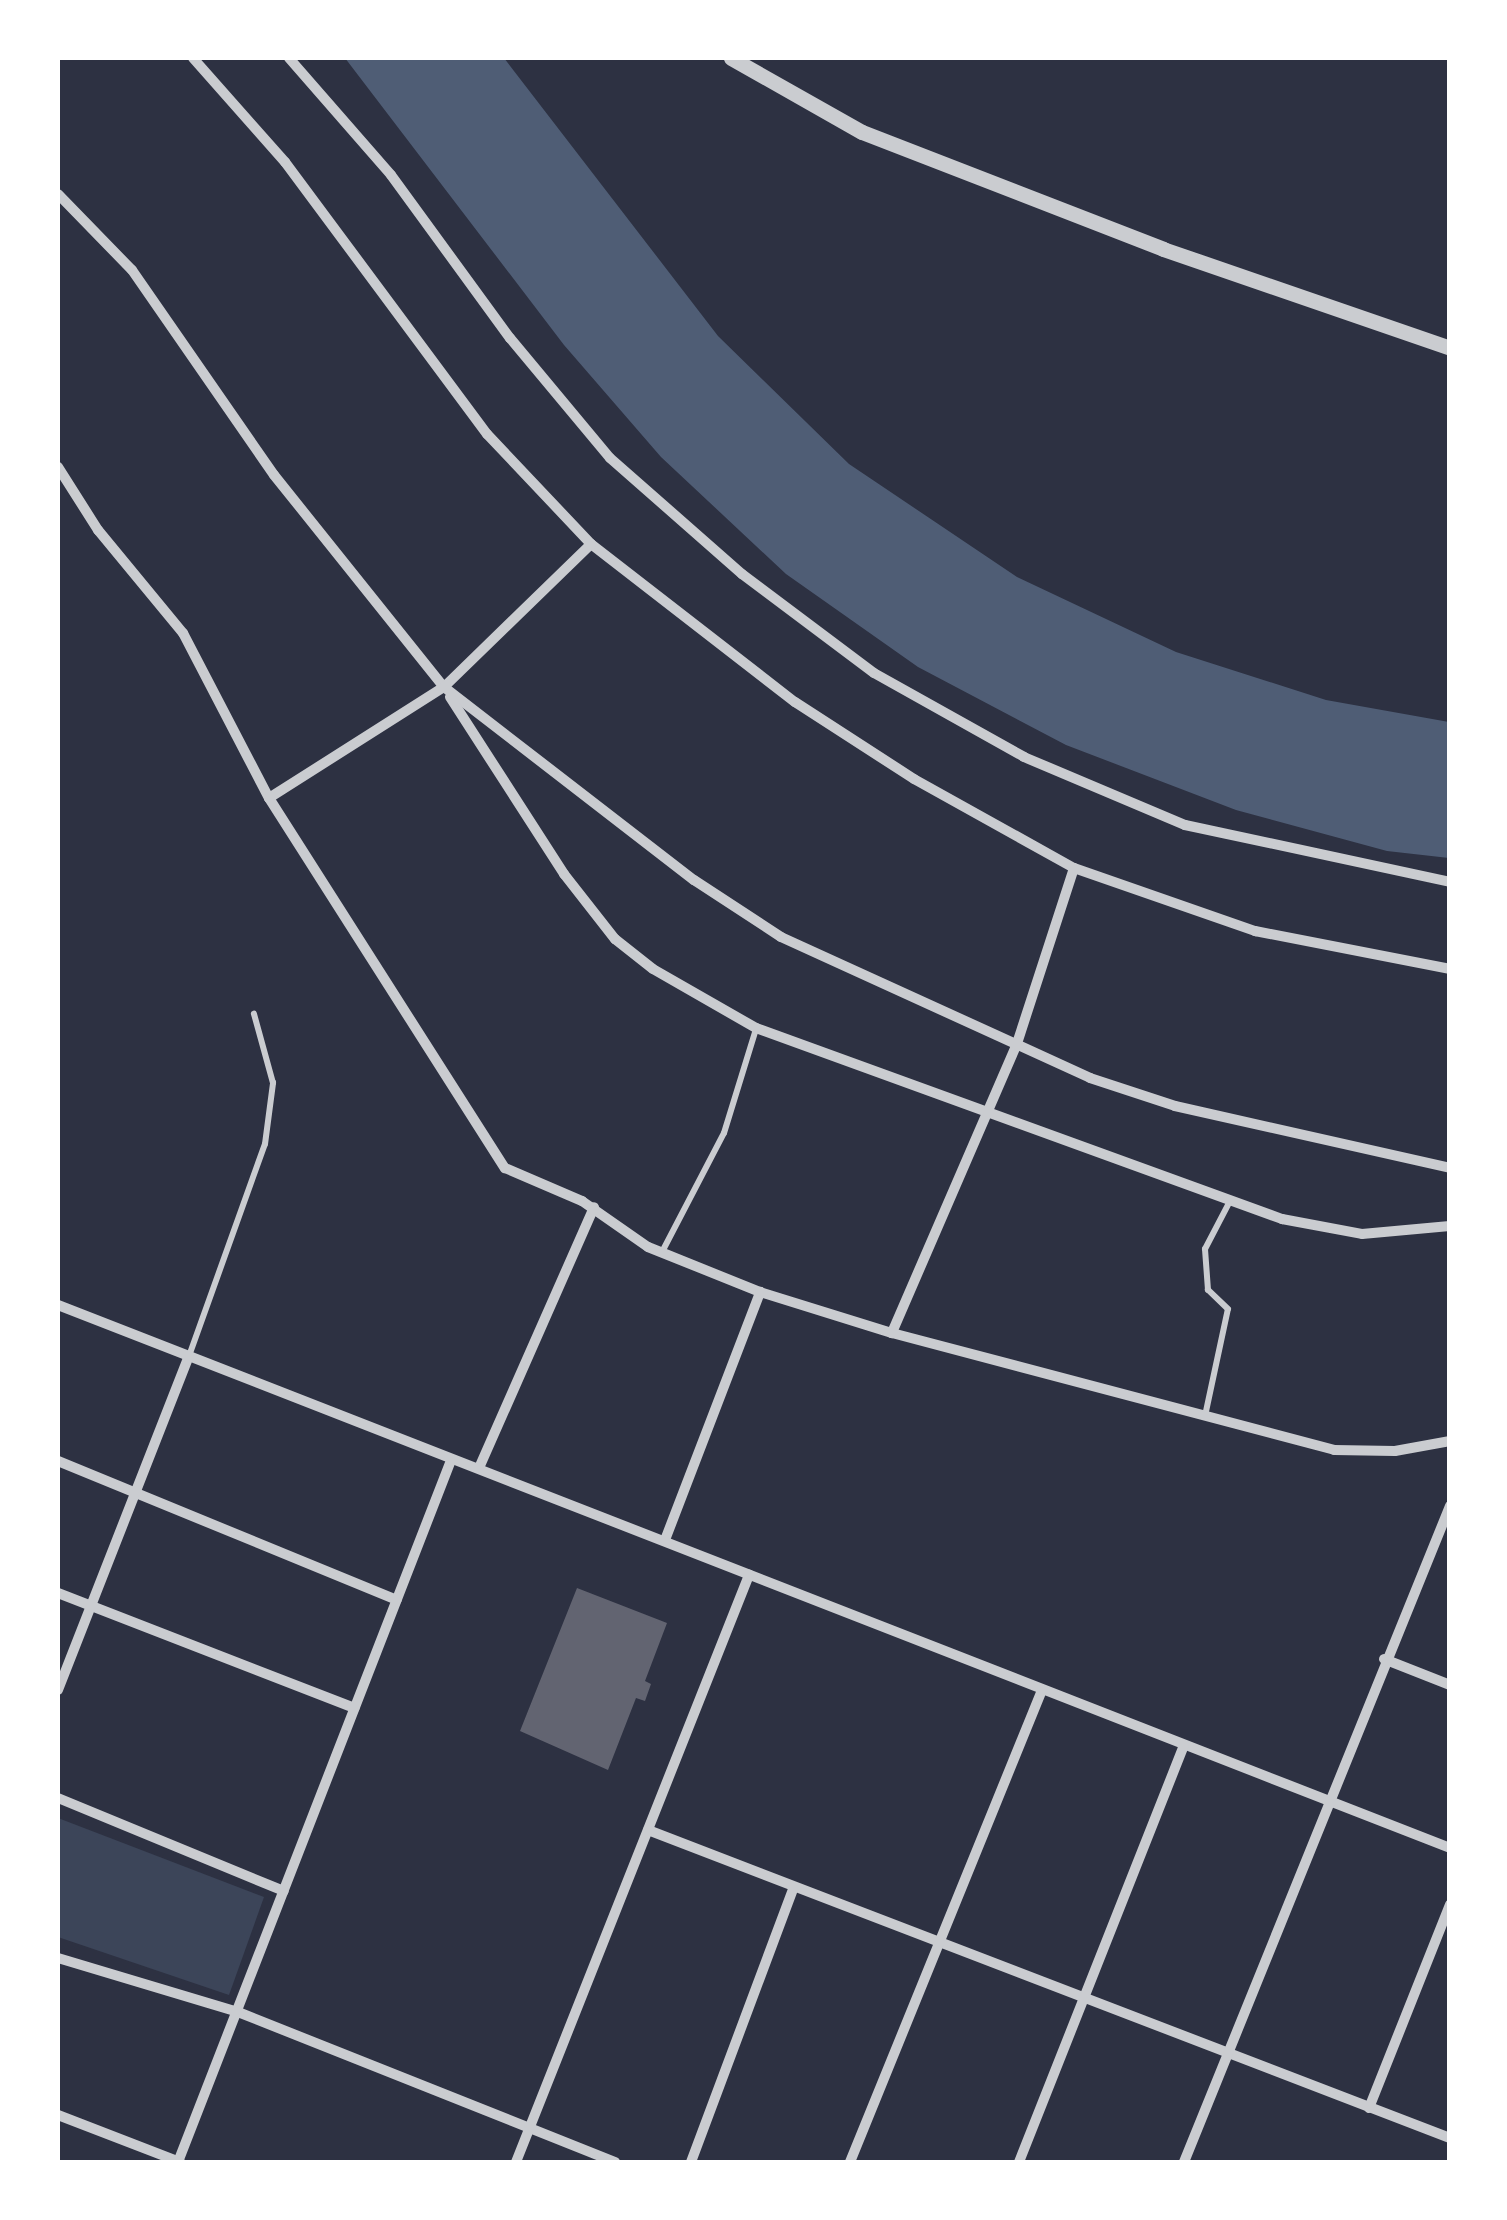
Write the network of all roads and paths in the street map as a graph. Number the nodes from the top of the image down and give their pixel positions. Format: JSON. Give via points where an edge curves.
{"nodes":[{"id":1,"x":193,"y":58,"type":"edge"},
{"id":2,"x":289,"y":58,"type":"edge"},
{"id":3,"x":732,"y":58,"type":"edge"},
{"id":4,"x":58,"y":194,"type":"edge"},
{"id":5,"x":1450,"y":348,"type":"edge"},
{"id":6,"x":58,"y":467,"type":"edge"},
{"id":7,"x":591,"y":544,"type":"junction"},
{"id":8,"x":444,"y":688,"type":"junction"},
{"id":9,"x":269,"y":798,"type":"junction"},
{"id":10,"x":1074,"y":868,"type":"junction"},
{"id":11,"x":1450,"y":882,"type":"edge"},
{"id":12,"x":1450,"y":969,"type":"edge"},
{"id":13,"x":254,"y":1014,"type":"dead end"},
{"id":14,"x":756,"y":1028,"type":"junction"},
{"id":15,"x":1016,"y":1046,"type":"junction"},
{"id":16,"x":988,"y":1116,"type":"junction"},
{"id":17,"x":1450,"y":1168,"type":"edge"},
{"id":18,"x":1230,"y":1202,"type":"junction"},
{"id":19,"x":594,"y":1207,"type":"junction"},
{"id":20,"x":1450,"y":1226,"type":"edge"},
{"id":21,"x":662,"y":1253,"type":"junction"},
{"id":22,"x":760,"y":1292,"type":"junction"},
{"id":23,"x":58,"y":1305,"type":"edge"},
{"id":24,"x":892,"y":1333,"type":"junction"},
{"id":25,"x":188,"y":1360,"type":"junction"},
{"id":26,"x":1205,"y":1416,"type":"junction"},
{"id":27,"x":1450,"y":1441,"type":"edge"},
{"id":28,"x":58,"y":1461,"type":"edge"},
{"id":29,"x":450,"y":1463,"type":"junction"},
{"id":30,"x":479,"y":1468,"type":"junction"},
{"id":31,"x":135,"y":1493,"type":"junction"},
{"id":32,"x":1450,"y":1506,"type":"edge"},
{"id":33,"x":1447,"y":1520,"type":"edge"},
{"id":34,"x":665,"y":1540,"type":"junction"},
{"id":35,"x":749,"y":1575,"type":"junction"},
{"id":36,"x":58,"y":1593,"type":"edge"},
{"id":37,"x":397,"y":1600,"type":"junction"},
{"id":38,"x":91,"y":1606,"type":"junction"},
{"id":39,"x":1384,"y":1659,"type":"junction"},
{"id":40,"x":1450,"y":1684,"type":"edge"},
{"id":41,"x":58,"y":1690,"type":"edge"},
{"id":42,"x":1042,"y":1690,"type":"junction"},
{"id":43,"x":355,"y":1708,"type":"junction"},
{"id":44,"x":1184,"y":1745,"type":"junction"},
{"id":45,"x":58,"y":1798,"type":"edge"},
{"id":46,"x":1327,"y":1801,"type":"junction"},
{"id":47,"x":648,"y":1830,"type":"junction"},
{"id":48,"x":1450,"y":1848,"type":"edge"},
{"id":49,"x":793,"y":1889,"type":"junction"},
{"id":50,"x":284,"y":1890,"type":"junction"},
{"id":51,"x":1450,"y":1904,"type":"edge"},
{"id":52,"x":940,"y":1941,"type":"junction"},
{"id":53,"x":58,"y":1958,"type":"edge"},
{"id":54,"x":1084,"y":1999,"type":"junction"},
{"id":55,"x":238,"y":2012,"type":"junction"},
{"id":56,"x":1226,"y":2056,"type":"junction"},
{"id":57,"x":1369,"y":2108,"type":"junction"},
{"id":58,"x":58,"y":2114,"type":"edge"},
{"id":59,"x":530,"y":2128,"type":"junction"},
{"id":60,"x":1450,"y":2138,"type":"edge"},
{"id":61,"x":179,"y":2162,"type":"edge"},
{"id":62,"x":516,"y":2162,"type":"edge"},
{"id":63,"x":615,"y":2162,"type":"edge"},
{"id":64,"x":691,"y":2162,"type":"edge"},
{"id":65,"x":850,"y":2162,"type":"edge"},
{"id":66,"x":1019,"y":2162,"type":"edge"},
{"id":67,"x":1184,"y":2162,"type":"edge"}],
"edges":[{"from":1,"to":7,"type":"street","via":[[285,162],[487,434]]},
{"from":2,"to":11,"type":"street","via":[[391,175],[510,338],[610,458],[742,574],[874,673],[1024,757],[1184,826]]},
{"from":3,"to":5,"type":"street","via":[[862,132],[1163,249]]},
{"from":4,"to":8,"type":"street","via":[[170,318],[274,474]]},
{"from":6,"to":9,"type":"street","via":[[98,530],[183,633]]},
{"from":7,"to":8,"type":"street"},
{"from":7,"to":10,"type":"street","via":[[795,702],[914,779]]},
{"from":8,"to":9,"type":"street"},
{"from":8,"to":14,"type":"street","via":[[564,874],[616,939]]},
{"from":8,"to":15,"type":"street","via":[[694,880],[781,936]]},
{"from":9,"to":19,"type":"street","via":[[505,1168]]},
{"from":10,"to":12,"type":"street","via":[[1255,931]]},
{"from":10,"to":15,"type":"street"},
{"from":13,"to":25,"type":"lane","via":[[273,1083],[265,1144]]},
{"from":14,"to":16,"type":"street"},
{"from":14,"to":21,"type":"lane","via":[[724,1133]]},
{"from":15,"to":16,"type":"street"},
{"from":15,"to":17,"type":"street","via":[[1175,1106]]},
{"from":16,"to":18,"type":"street"},
{"from":16,"to":24,"type":"street"},
{"from":18,"to":20,"type":"street","via":[[1324,1232]]},
{"from":18,"to":26,"type":"lane","via":[[1205,1250],[1208,1290],[1228,1309]]},
{"from":19,"to":21,"type":"street","via":[[616,1228]]},
{"from":19,"to":30,"type":"street"},
{"from":21,"to":22,"type":"street"},
{"from":22,"to":24,"type":"street"},
{"from":22,"to":34,"type":"street"},
{"from":23,"to":25,"type":"street"},
{"from":24,"to":26,"type":"street"},
{"from":25,"to":29,"type":"street"},
{"from":25,"to":31,"type":"street"},
{"from":26,"to":27,"type":"street","via":[[1334,1450],[1395,1451]]},
{"from":28,"to":31,"type":"street"},
{"from":29,"to":30,"type":"street"},
{"from":29,"to":37,"type":"street"},
{"from":30,"to":34,"type":"street"},
{"from":31,"to":37,"type":"street"},
{"from":31,"to":38,"type":"street"},
{"from":32,"to":33,"type":"street"},
{"from":33,"to":39,"type":"street"},
{"from":34,"to":35,"type":"street"},
{"from":35,"to":42,"type":"street"},
{"from":35,"to":47,"type":"street"},
{"from":36,"to":38,"type":"street"},
{"from":37,"to":43,"type":"street"},
{"from":38,"to":41,"type":"street"},
{"from":38,"to":43,"type":"street"},
{"from":39,"to":40,"type":"street"},
{"from":39,"to":46,"type":"street"},
{"from":42,"to":44,"type":"street"},
{"from":42,"to":52,"type":"street"},
{"from":43,"to":50,"type":"street"},
{"from":44,"to":46,"type":"street"},
{"from":44,"to":54,"type":"street"},
{"from":45,"to":50,"type":"street"},
{"from":46,"to":48,"type":"street"},
{"from":46,"to":56,"type":"street"},
{"from":47,"to":49,"type":"street"},
{"from":47,"to":59,"type":"street"},
{"from":49,"to":52,"type":"street"},
{"from":49,"to":64,"type":"street"},
{"from":50,"to":55,"type":"street"},
{"from":51,"to":57,"type":"street"},
{"from":52,"to":54,"type":"street"},
{"from":52,"to":65,"type":"street"},
{"from":53,"to":55,"type":"street"},
{"from":54,"to":56,"type":"street"},
{"from":54,"to":66,"type":"street"},
{"from":55,"to":59,"type":"street"},
{"from":55,"to":61,"type":"street"},
{"from":56,"to":57,"type":"street"},
{"from":56,"to":67,"type":"street"},
{"from":57,"to":60,"type":"street"},
{"from":58,"to":61,"type":"street"},
{"from":59,"to":62,"type":"street"},
{"from":59,"to":63,"type":"street"}]}
